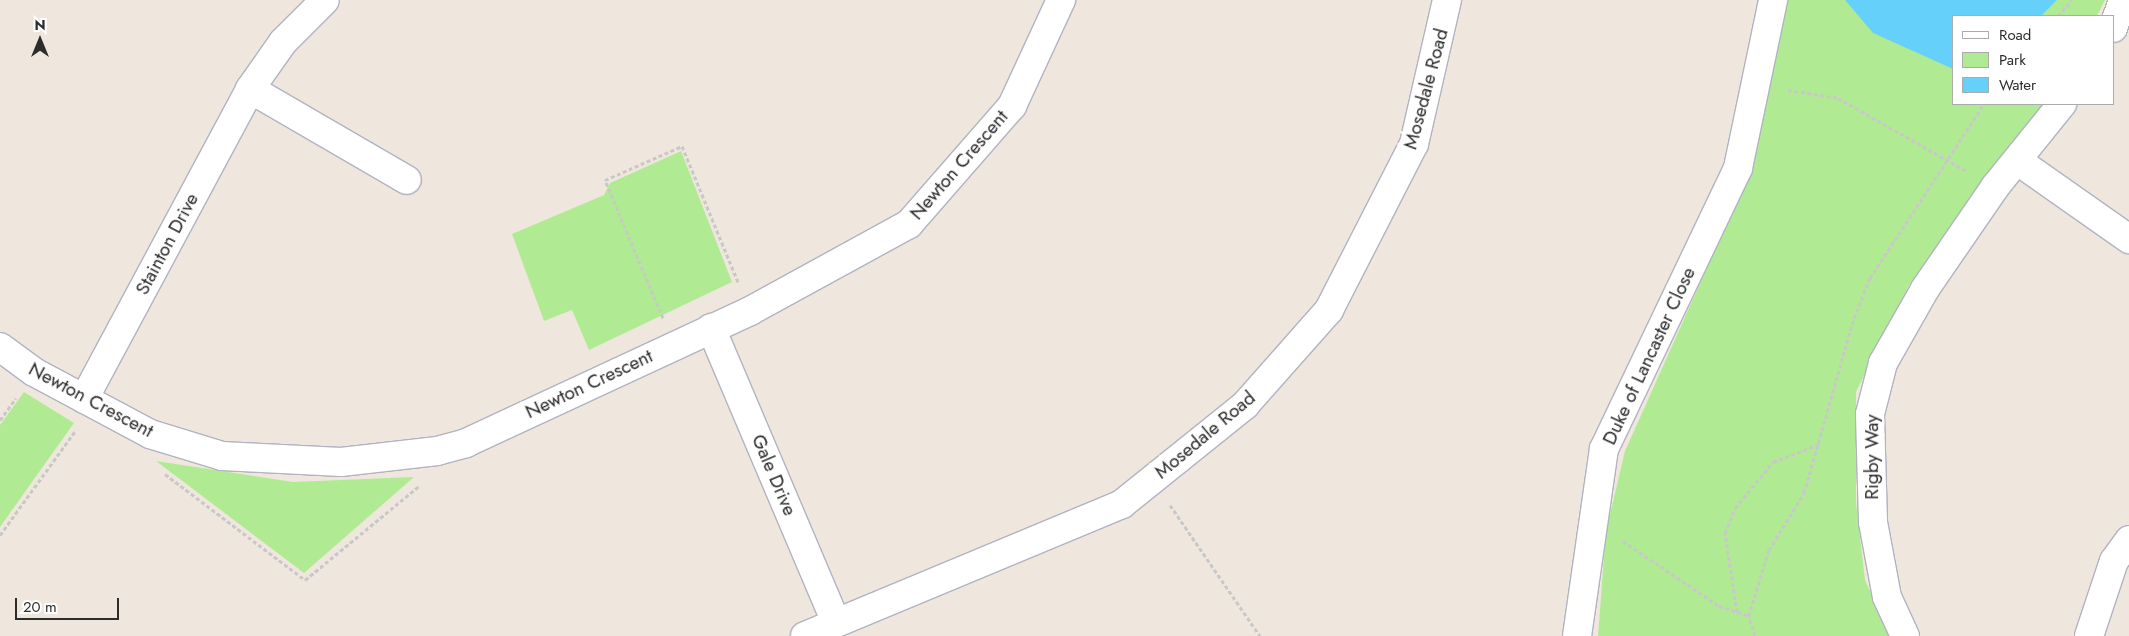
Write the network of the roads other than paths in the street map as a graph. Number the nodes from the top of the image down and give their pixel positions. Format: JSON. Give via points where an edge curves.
{"nodes":[{"id":1,"x":325,"y":0,"type":"edge"},
{"id":2,"x":1061,"y":0,"type":"edge"},
{"id":3,"x":1447,"y":0,"type":"edge"},
{"id":4,"x":1773,"y":0,"type":"edge"},
{"id":5,"x":2123,"y":0,"type":"edge"},
{"id":6,"x":2114,"y":25,"type":"edge"},
{"id":7,"x":250,"y":89,"type":"junction"},
{"id":8,"x":2061,"y":105,"type":"edge"},
{"id":9,"x":2018,"y":161,"type":"junction"},
{"id":10,"x":407,"y":180,"type":"dead end"},
{"id":11,"x":2129,"y":239,"type":"edge"},
{"id":12,"x":711,"y":328,"type":"junction"},
{"id":13,"x":0,"y":347,"type":"edge"},
{"id":14,"x":89,"y":402,"type":"junction"},
{"id":15,"x":2129,"y":540,"type":"edge"},
{"id":16,"x":836,"y":623,"type":"junction"},
{"id":17,"x":805,"y":636,"type":"edge"},
{"id":18,"x":1577,"y":636,"type":"edge"},
{"id":19,"x":1906,"y":636,"type":"edge"},
{"id":20,"x":2089,"y":636,"type":"edge"}],
"edges":[{"from":1,"to":7,"type":"street","name":"Stainton Drive","via":[[283,42]]},
{"from":2,"to":12,"type":"street","name":"Newton Crescent","via":[[1012,106],[909,224],[750,311]]},
{"from":3,"to":16,"type":"street","name":"Mosedale Road","via":[[1414,144],[1329,310],[1245,405],[1122,504]]},
{"from":4,"to":18,"type":"street","name":"Duke of Lancaster Close","via":[[1738,168],[1604,449]]},
{"from":5,"to":6,"type":"street"},
{"from":7,"to":10,"type":"street"},
{"from":7,"to":14,"type":"street","name":"Stainton Drive"},
{"from":8,"to":9,"type":"street","name":"Rigby Way"},
{"from":9,"to":11,"type":"street"},
{"from":9,"to":19,"type":"street","name":"Rigby Way","via":[[1995,187],[1944,262],[1883,364],[1870,414],[1872,522],[1887,597]]},
{"from":12,"to":14,"type":"street","name":"Newton Crescent","via":[[466,443],[437,451],[341,462],[222,456],[150,434]]},
{"from":12,"to":16,"type":"street","name":"Gale Drive"},
{"from":13,"to":14,"type":"street","name":"Newton Crescent"},
{"from":15,"to":20,"type":"street","via":[[2114,561]]},
{"from":16,"to":17,"type":"street","name":"Mosedale Road"}]}
